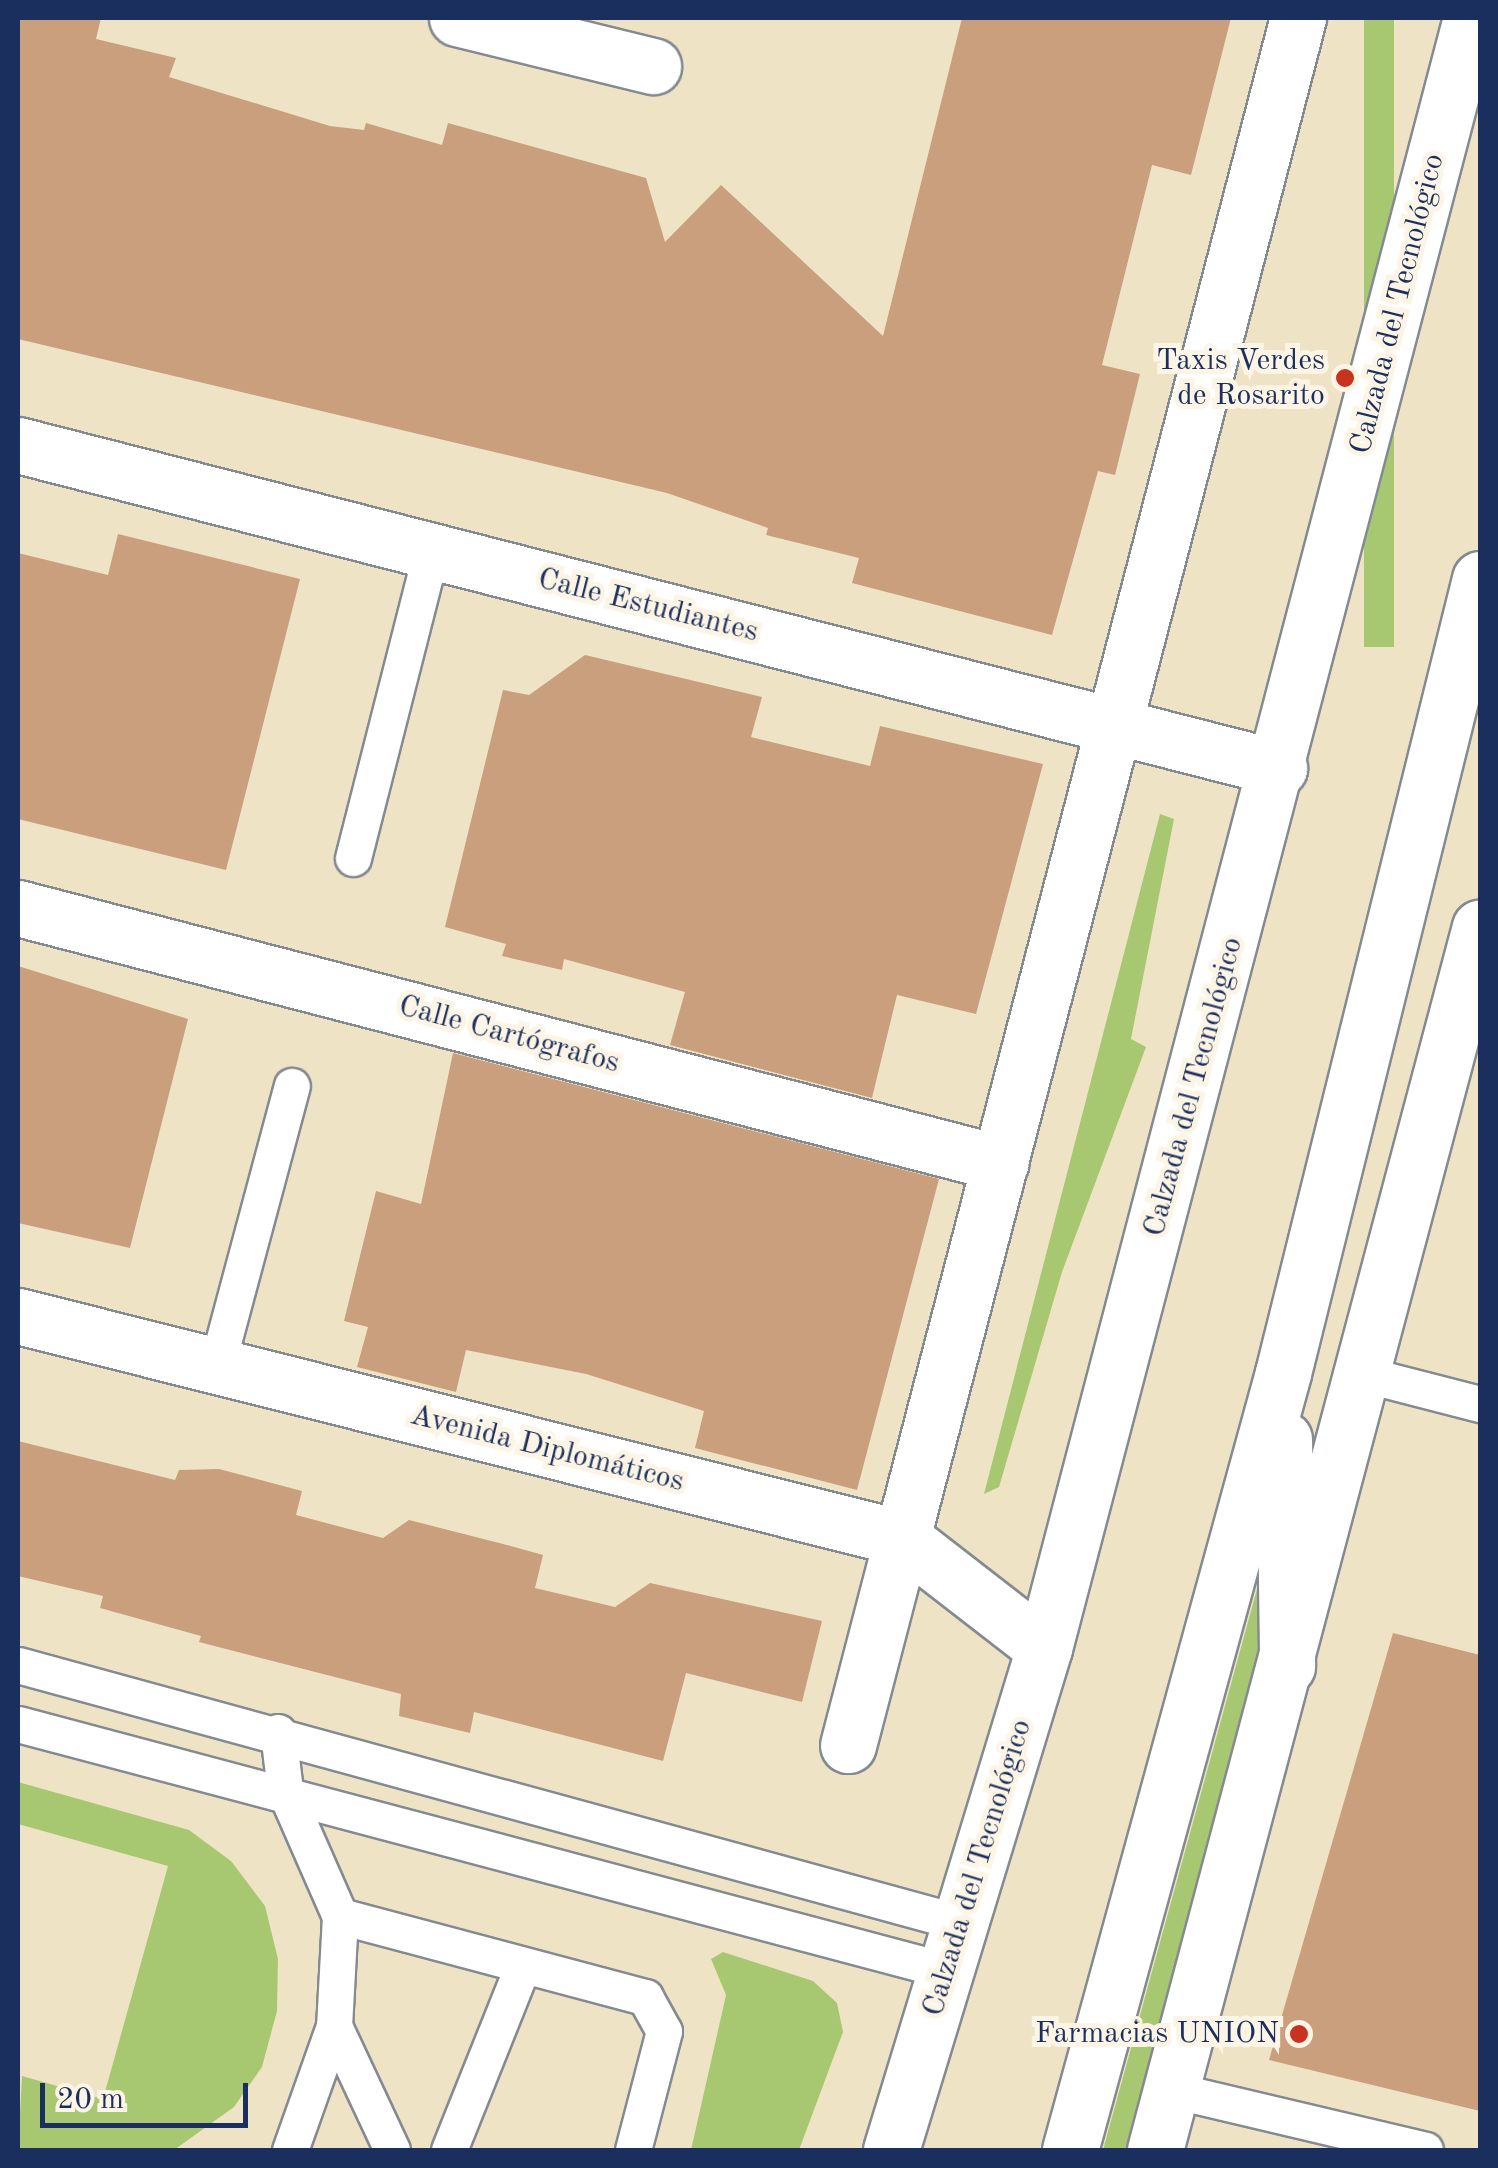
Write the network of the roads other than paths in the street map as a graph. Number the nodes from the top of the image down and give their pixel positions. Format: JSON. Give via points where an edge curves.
{"nodes":[{"id":1,"x":457,"y":18,"type":"edge"},
{"id":2,"x":1298,"y":18,"type":"edge"},
{"id":3,"x":1471,"y":18,"type":"edge"},
{"id":4,"x":652,"y":66,"type":"dead end"},
{"id":5,"x":18,"y":445,"type":"edge"},
{"id":6,"x":431,"y":550,"type":"junction"},
{"id":7,"x":1480,"y":580,"type":"edge"},
{"id":8,"x":1113,"y":725,"type":"junction"},
{"id":9,"x":1279,"y":768,"type":"junction"},
{"id":10,"x":353,"y":858,"type":"dead end"},
{"id":11,"x":18,"y":908,"type":"edge"},
{"id":12,"x":1480,"y":927,"type":"edge"},
{"id":13,"x":292,"y":1086,"type":"dead end"},
{"id":14,"x":1000,"y":1163,"type":"junction"},
{"id":15,"x":18,"y":1316,"type":"edge"},
{"id":16,"x":217,"y":1365,"type":"junction"},
{"id":17,"x":1282,"y":1373,"type":"junction"},
{"id":18,"x":1363,"y":1374,"type":"junction"},
{"id":19,"x":1480,"y":1404,"type":"edge"},
{"id":20,"x":902,"y":1538,"type":"junction"},
{"id":21,"x":1044,"y":1648,"type":"junction"},
{"id":22,"x":18,"y":1665,"type":"edge"},
{"id":23,"x":1287,"y":1666,"type":"junction"},
{"id":24,"x":18,"y":1724,"type":"edge"},
{"id":25,"x":278,"y":1732,"type":"junction"},
{"id":26,"x":848,"y":1744,"type":"dead end"},
{"id":27,"x":285,"y":1791,"type":"junction"},
{"id":28,"x":340,"y":1916,"type":"junction"},
{"id":29,"x":955,"y":1947,"type":"junction"},
{"id":30,"x":523,"y":1965,"type":"junction"},
{"id":31,"x":334,"y":2026,"type":"junction"},
{"id":32,"x":1172,"y":2090,"type":"junction"},
{"id":33,"x":1156,"y":2149,"type":"edge"},
{"id":34,"x":290,"y":2150,"type":"edge"},
{"id":35,"x":392,"y":2150,"type":"edge"},
{"id":36,"x":449,"y":2150,"type":"edge"},
{"id":37,"x":633,"y":2150,"type":"edge"},
{"id":38,"x":892,"y":2150,"type":"edge"},
{"id":39,"x":1070,"y":2150,"type":"edge"},
{"id":40,"x":1425,"y":2150,"type":"edge"}],
"edges":[{"from":1,"to":4,"type":"street"},
{"from":2,"to":8,"type":"street"},
{"from":3,"to":9,"type":"street","name":"Calzada del Tecnológico"},
{"from":5,"to":6,"type":"street","name":"Calle Estudiantes"},
{"from":6,"to":8,"type":"street","name":"Calle Estudiantes"},
{"from":6,"to":10,"type":"lane"},
{"from":7,"to":17,"type":"street"},
{"from":8,"to":9,"type":"street","name":"Calle Estudiantes"},
{"from":8,"to":14,"type":"street"},
{"from":9,"to":21,"type":"street","name":"Calzada del Tecnológico"},
{"from":11,"to":14,"type":"street","name":"Calle Cartógrafos"},
{"from":12,"to":18,"type":"street"},
{"from":13,"to":16,"type":"lane"},
{"from":14,"to":20,"type":"street"},
{"from":15,"to":16,"type":"street","name":"Avenida Diplomáticos"},
{"from":16,"to":20,"type":"street","name":"Avenida Diplomáticos"},
{"from":17,"to":23,"type":"street"},
{"from":17,"to":39,"type":"street"},
{"from":18,"to":19,"type":"lane"},
{"from":18,"to":23,"type":"street"},
{"from":20,"to":21,"type":"street","name":"Avenida Diplomáticos"},
{"from":20,"to":26,"type":"street"},
{"from":21,"to":29,"type":"street","name":"Calzada del Tecnológico"},
{"from":22,"to":25,"type":"lane"},
{"from":23,"to":32,"type":"street"},
{"from":24,"to":27,"type":"lane"},
{"from":25,"to":27,"type":"lane"},
{"from":25,"to":29,"type":"lane"},
{"from":27,"to":28,"type":"lane"},
{"from":27,"to":29,"type":"lane"},
{"from":28,"to":30,"type":"lane"},
{"from":28,"to":31,"type":"lane"},
{"from":29,"to":38,"type":"street","name":"Calzada del Tecnológico"},
{"from":30,"to":36,"type":"lane"},
{"from":30,"to":37,"type":"lane","via":[[645,1997],[664,2031]]},
{"from":31,"to":34,"type":"lane"},
{"from":31,"to":35,"type":"lane"},
{"from":32,"to":33,"type":"street"},
{"from":32,"to":40,"type":"lane"}]}
